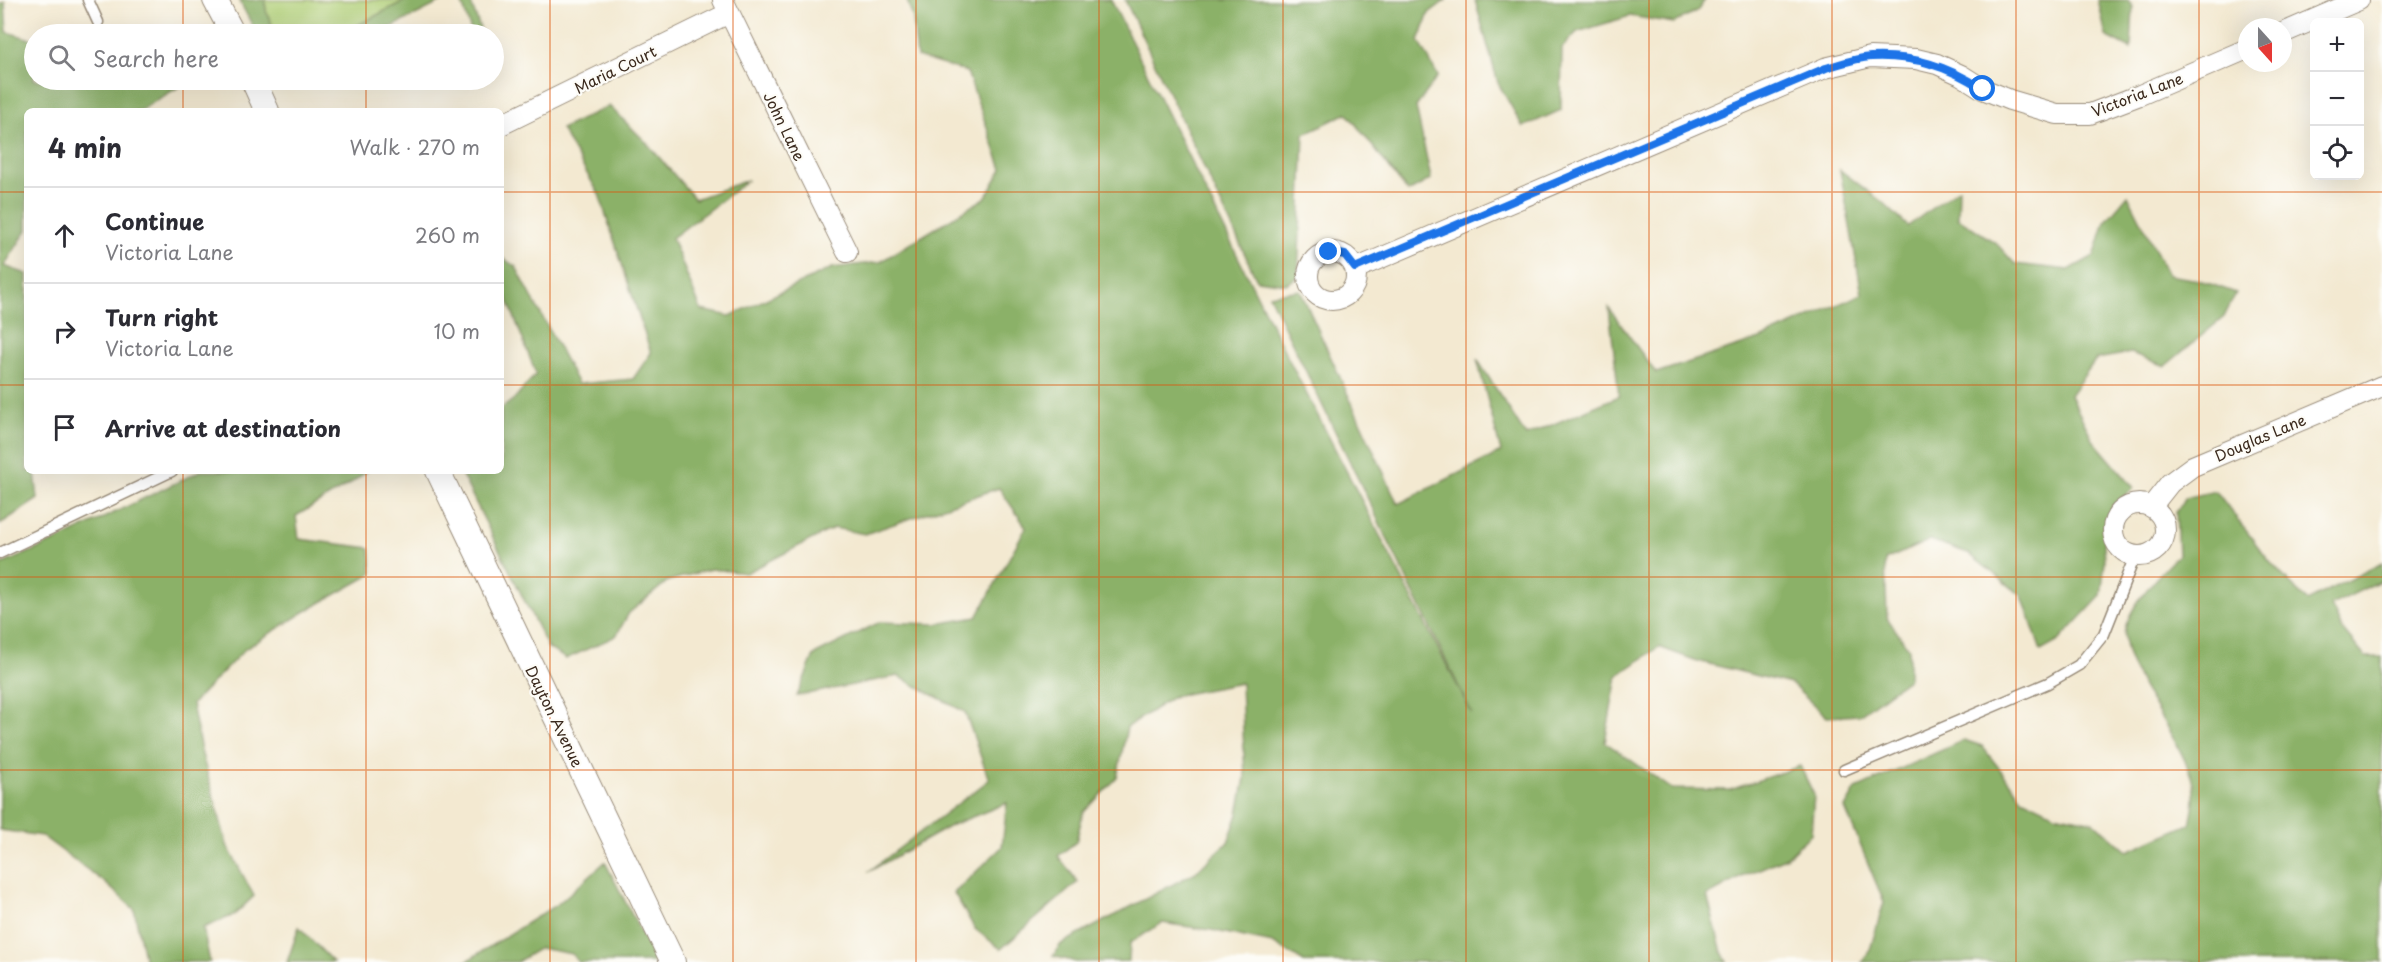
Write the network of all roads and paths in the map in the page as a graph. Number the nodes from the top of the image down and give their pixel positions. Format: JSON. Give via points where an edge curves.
{"nodes":[{"id":1,"x":88,"y":0,"type":"edge"},
{"id":2,"x":215,"y":0,"type":"edge"},
{"id":3,"x":2359,"y":0,"type":"edge"},
{"id":4,"x":726,"y":6,"type":"edge"},
{"id":5,"x":98,"y":22,"type":"dead end"},
{"id":6,"x":228,"y":24,"type":"edge"},
{"id":7,"x":2292,"y":29,"type":"edge"},
{"id":8,"x":2238,"y":52,"type":"edge"},
{"id":9,"x":258,"y":90,"type":"edge"},
{"id":10,"x":266,"y":108,"type":"edge"},
{"id":11,"x":504,"y":123,"type":"edge"},
{"id":12,"x":847,"y":252,"type":"dead end"},
{"id":13,"x":1355,"y":268,"type":"dead end"},
{"id":14,"x":2382,"y":386,"type":"edge"},
{"id":15,"x":166,"y":474,"type":"edge"},
{"id":16,"x":439,"y":474,"type":"edge"},
{"id":17,"x":2151,"y":507,"type":"junction"},
{"id":18,"x":0,"y":553,"type":"edge"},
{"id":19,"x":2135,"y":556,"type":"junction"},
{"id":20,"x":1844,"y":770,"type":"dead end"},
{"id":21,"x":673,"y":962,"type":"edge"}],
"edges":[{"from":1,"to":5,"type":"lane"},
{"from":2,"to":6,"type":"street"},
{"from":3,"to":7,"type":"street"},
{"from":4,"to":11,"type":"street","name":"Maria Court"},
{"from":4,"to":12,"type":"street","name":"John Lane"},
{"from":8,"to":13,"type":"street","name":"Victoria Lane","via":[[2090,114],[2056,114],[2010,100],[1937,64],[1870,57],[1826,68]]},
{"from":9,"to":10,"type":"street"},
{"from":14,"to":17,"type":"street","name":"Douglas Lane","via":[[2193,466],[2170,483]]},
{"from":15,"to":18,"type":"lane"},
{"from":16,"to":21,"type":"street","name":"Dayton Avenue"},
{"from":17,"to":19,"type":"street","via":[[2162,519],[2164,536],[2156,550]]},
{"from":17,"to":19,"type":"street","via":[[2142,504],[2125,508],[2114,521],[2113,538],[2117,546]]},
{"from":19,"to":20,"type":"lane","via":[[2104,634],[2079,665]]}]}
